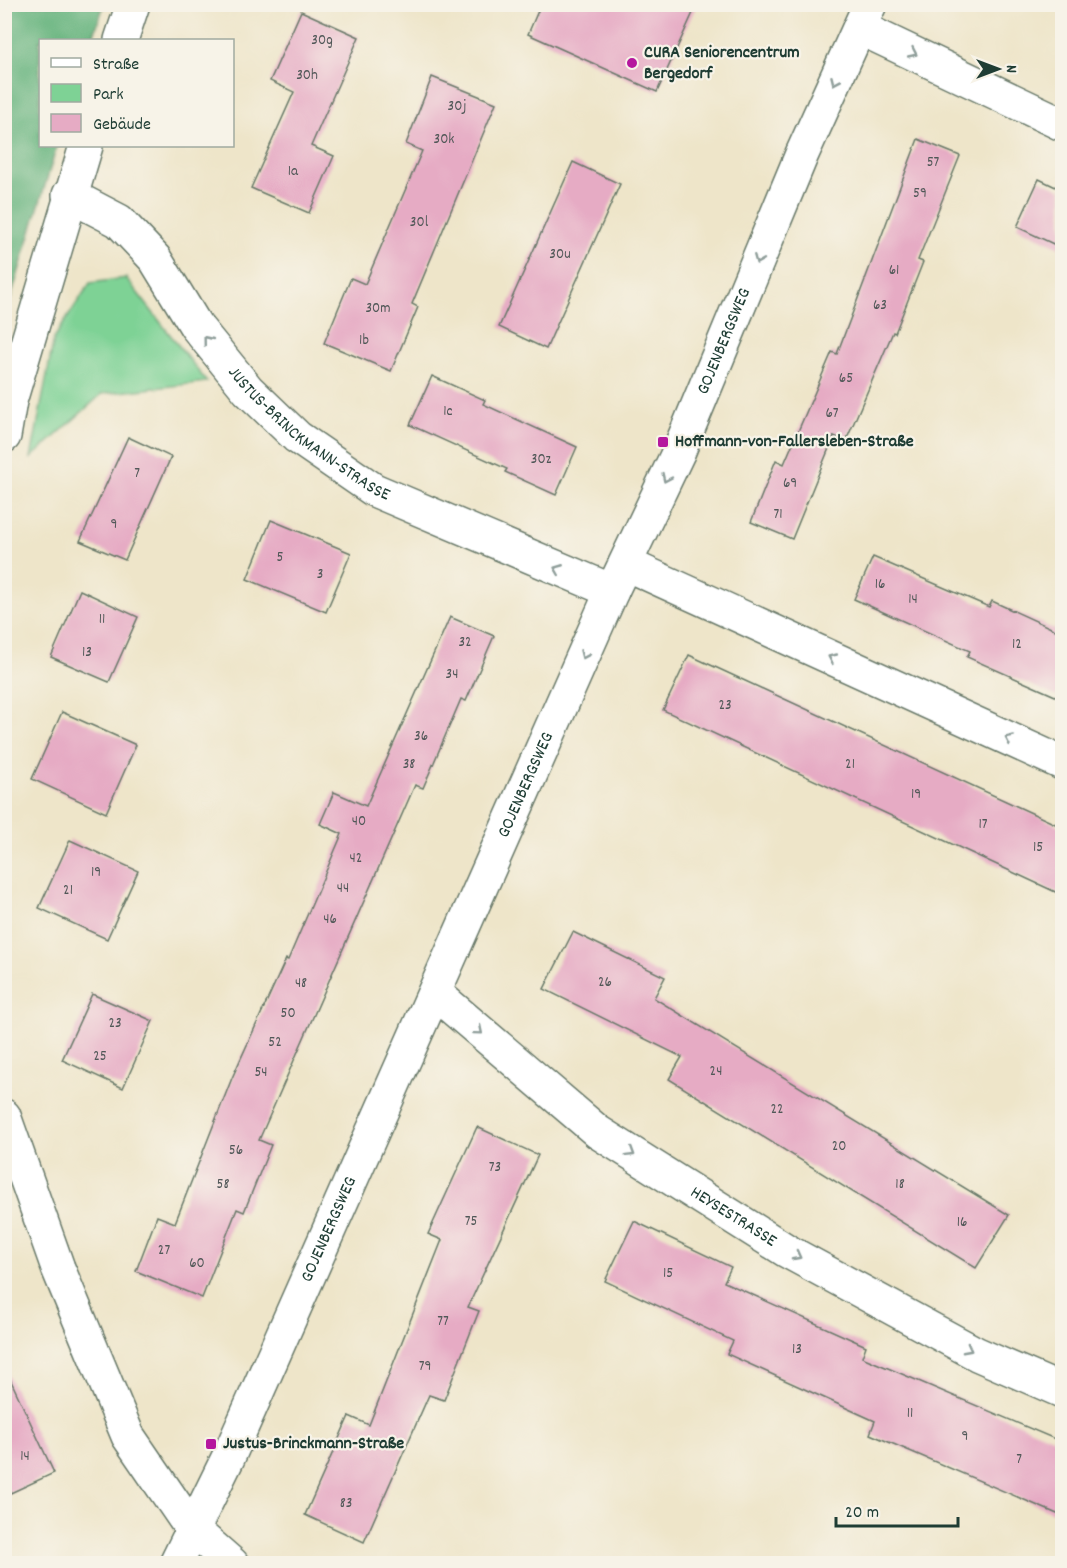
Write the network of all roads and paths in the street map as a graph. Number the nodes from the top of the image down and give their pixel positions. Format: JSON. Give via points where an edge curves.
{"nodes":[{"id":1,"x":133,"y":4,"type":"edge"},
{"id":2,"x":865,"y":16,"type":"edge"},
{"id":3,"x":121,"y":39,"type":"edge"},
{"id":4,"x":1062,"y":124,"type":"edge"},
{"id":5,"x":86,"y":147,"type":"edge"},
{"id":6,"x":69,"y":195,"type":"junction"},
{"id":7,"x":4,"y":436,"type":"edge"},
{"id":8,"x":619,"y":577,"type":"junction"},
{"id":9,"x":1062,"y":763,"type":"edge"},
{"id":10,"x":435,"y":993,"type":"junction"},
{"id":11,"x":4,"y":1116,"type":"edge"},
{"id":12,"x":1062,"y":1391,"type":"edge"},
{"id":13,"x":191,"y":1528,"type":"junction"},
{"id":14,"x":176,"y":1563,"type":"edge"},
{"id":15,"x":232,"y":1563,"type":"edge"}],
"edges":[{"from":1,"to":3,"type":"street"},
{"from":2,"to":4,"type":"street","one_way":true},
{"from":2,"to":8,"type":"street","name":"GOJENBERGSWEG","one_way":true,"via":[[802,154],[678,453]]},
{"from":5,"to":6,"type":"street"},
{"from":6,"to":7,"type":"street","via":[[10,401]]},
{"from":8,"to":6,"type":"street","name":"JUSTUS-BRINCKMANN-STRASSE","one_way":true,"via":[[374,490],[297,437],[248,390],[196,326],[141,243],[119,221]]},
{"from":9,"to":8,"type":"street","one_way":true},
{"from":8,"to":10,"type":"street","name":"GOJENBERGSWEG","one_way":true},
{"from":10,"to":12,"type":"street","name":"HEYSESTRASSE","one_way":true,"via":[[598,1132],[727,1214],[787,1251],[978,1354]]},
{"from":10,"to":13,"type":"street","name":"GOJENBERGSWEG","via":[[228,1458]]},
{"from":11,"to":13,"type":"street","via":[[58,1268],[128,1436]]},
{"from":13,"to":14,"type":"street","name":"GOJENBERGSWEG"},
{"from":13,"to":15,"type":"street"}]}
